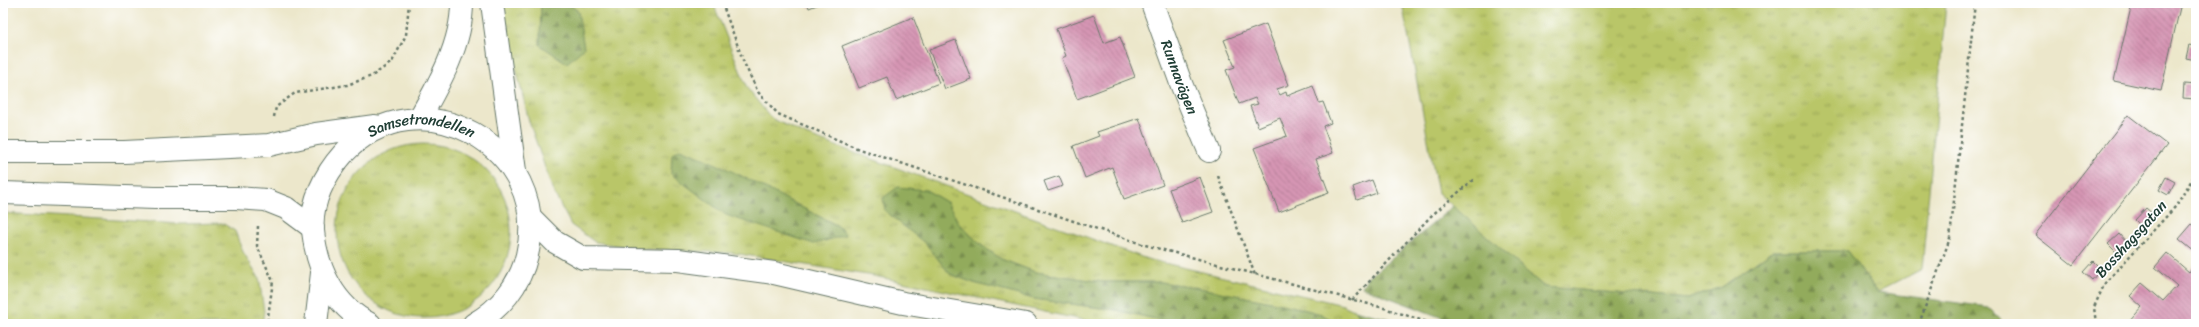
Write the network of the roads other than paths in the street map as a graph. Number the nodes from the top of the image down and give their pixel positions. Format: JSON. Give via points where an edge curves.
{"nodes":[{"id":1,"x":462,"y":3,"type":"edge"},
{"id":2,"x":492,"y":3,"type":"edge"},
{"id":3,"x":1152,"y":3,"type":"edge"},
{"id":4,"x":419,"y":120,"type":"junction"},
{"id":5,"x":390,"y":124,"type":"junction"},
{"id":6,"x":1209,"y":151,"type":"road end"},
{"id":7,"x":3,"y":152,"type":"edge"},
{"id":8,"x":515,"y":171,"type":"junction"},
{"id":9,"x":3,"y":193,"type":"edge"},
{"id":10,"x":531,"y":218,"type":"junction"},
{"id":11,"x":313,"y":228,"type":"junction"},
{"id":12,"x":322,"y":273,"type":"junction"},
{"id":13,"x":316,"y":324,"type":"edge"},
{"id":14,"x":370,"y":324,"type":"edge"},
{"id":15,"x":474,"y":324,"type":"edge"},
{"id":16,"x":1026,"y":324,"type":"edge"}],
"edges":[{"from":1,"to":4,"type":"street","via":[[462,20],[442,76]]},
{"from":2,"to":8,"type":"street"},
{"from":3,"to":6,"type":"street","name":"Runnavägen"},
{"from":4,"to":5,"type":"street","name":"Samsetrondellen"},
{"from":4,"to":8,"type":"street","name":"Samsetrondellen","via":[[450,123],[474,132],[490,143]]},
{"from":5,"to":7,"type":"street","via":[[316,134],[270,145],[124,152]]},
{"from":5,"to":11,"type":"street","name":"Samsetrondellen","via":[[357,141],[331,168],[320,191]]},
{"from":8,"to":10,"type":"street","name":"Samsetrondellen","via":[[526,194]]},
{"from":9,"to":11,"type":"street","via":[[266,200],[286,208]]},
{"from":10,"to":15,"type":"street","name":"Samsetrondellen","via":[[529,248],[520,276],[504,300]]},
{"from":10,"to":16,"type":"street","via":[[555,242],[583,258],[678,260],[774,273],[903,303]]},
{"from":11,"to":12,"type":"street","name":"Samsetrondellen","via":[[315,251]]},
{"from":12,"to":13,"type":"street"},
{"from":12,"to":14,"type":"street","name":"Samsetrondellen","via":[[333,292],[347,308]]}]}
